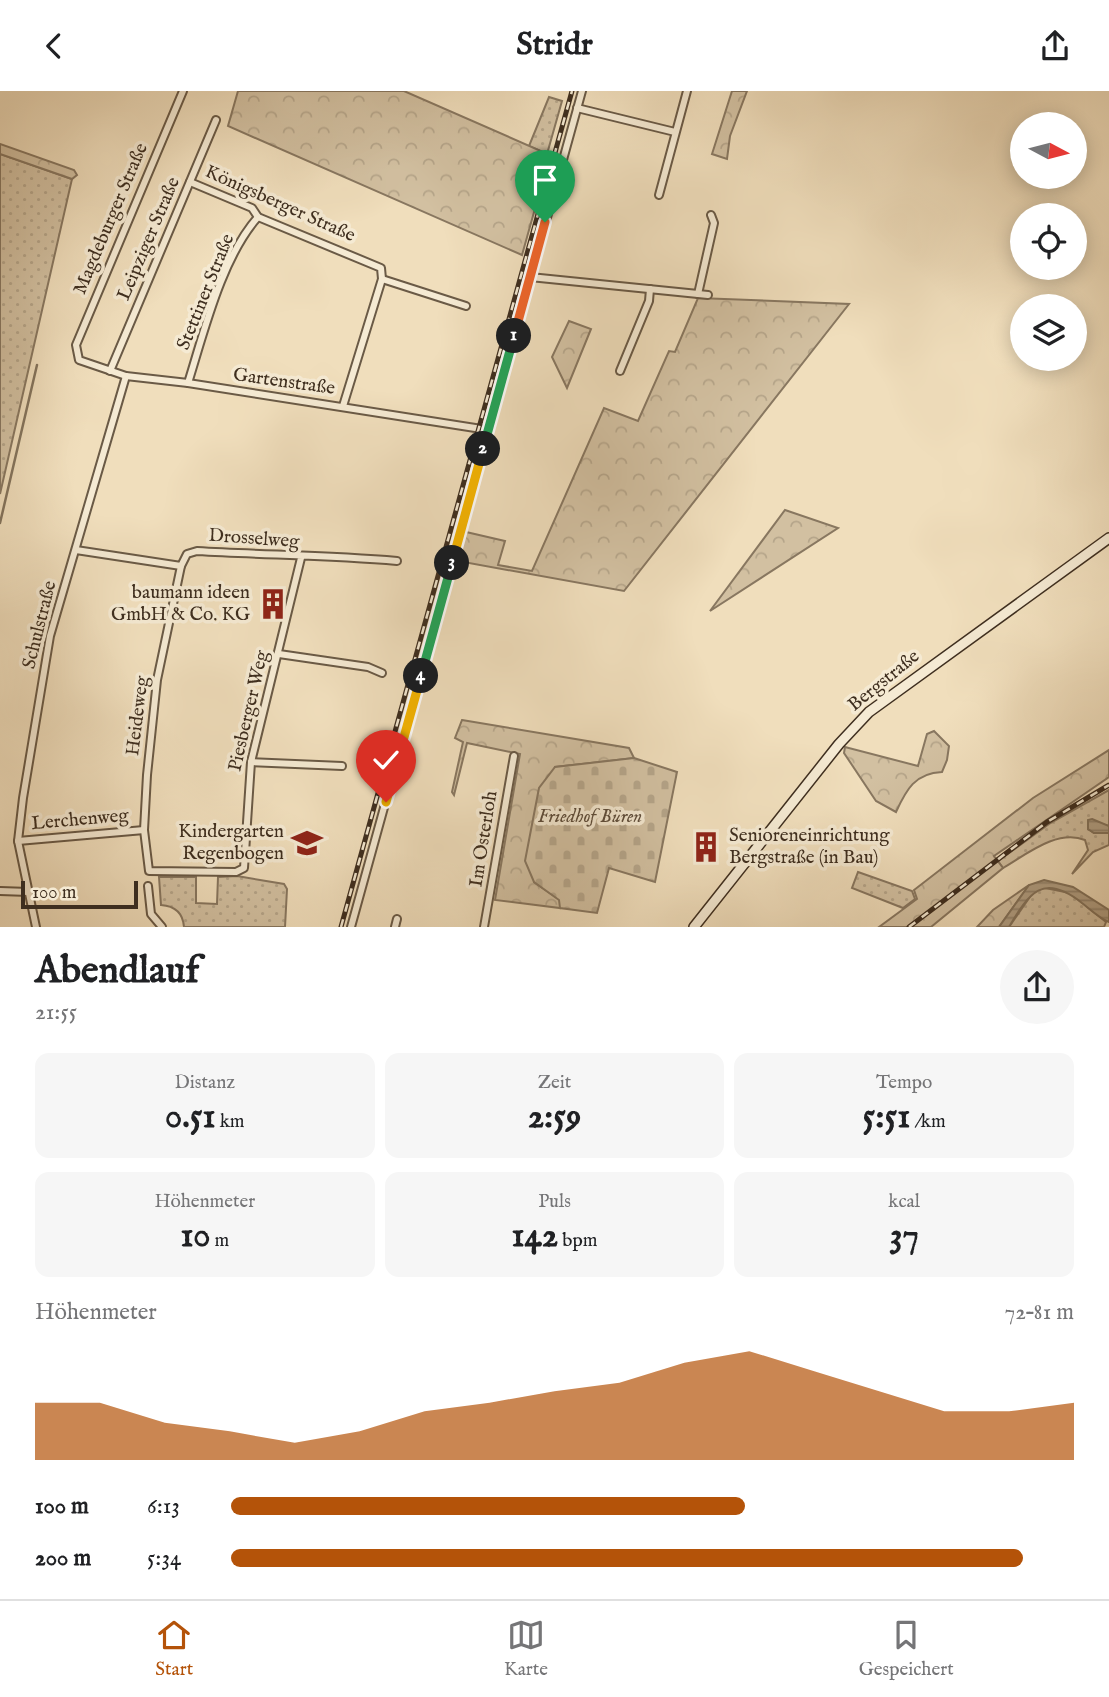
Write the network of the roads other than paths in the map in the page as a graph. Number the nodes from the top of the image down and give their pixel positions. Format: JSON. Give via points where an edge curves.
{"nodes":[{"id":1,"x":183,"y":91,"type":"edge"},
{"id":2,"x":582,"y":91,"type":"edge"},
{"id":3,"x":687,"y":91,"type":"edge"},
{"id":4,"x":577,"y":108,"type":"junction"},
{"id":5,"x":216,"y":120,"type":"dead end"},
{"id":6,"x":675,"y":132,"type":"junction"},
{"id":7,"x":190,"y":182,"type":"junction"},
{"id":8,"x":659,"y":195,"type":"dead end"},
{"id":9,"x":711,"y":215,"type":"dead end"},
{"id":10,"x":258,"y":216,"type":"junction"},
{"id":11,"x":530,"y":277,"type":"junction"},
{"id":12,"x":382,"y":279,"type":"junction"},
{"id":13,"x":650,"y":289,"type":"junction"},
{"id":14,"x":698,"y":294,"type":"junction"},
{"id":15,"x":708,"y":295,"type":"dead end"},
{"id":16,"x":466,"y":306,"type":"dead end"},
{"id":17,"x":79,"y":360,"type":"joint"},
{"id":18,"x":110,"y":371,"type":"junction"},
{"id":19,"x":620,"y":371,"type":"dead end"},
{"id":20,"x":126,"y":376,"type":"junction"},
{"id":21,"x":188,"y":383,"type":"junction"},
{"id":22,"x":343,"y":406,"type":"junction"},
{"id":23,"x":488,"y":430,"type":"junction"},
{"id":24,"x":1109,"y":538,"type":"edge"},
{"id":25,"x":76,"y":550,"type":"junction"},
{"id":26,"x":301,"y":558,"type":"junction"},
{"id":27,"x":397,"y":561,"type":"dead end"},
{"id":28,"x":181,"y":566,"type":"junction"},
{"id":29,"x":279,"y":654,"type":"junction"},
{"id":30,"x":382,"y":673,"type":"dead end"},
{"id":31,"x":514,"y":756,"type":"dead end"},
{"id":32,"x":251,"y":762,"type":"junction"},
{"id":33,"x":342,"y":766,"type":"dead end"},
{"id":34,"x":144,"y":830,"type":"junction"},
{"id":35,"x":18,"y":841,"type":"junction"},
{"id":36,"x":149,"y":871,"type":"joint"},
{"id":37,"x":148,"y":886,"type":"dead end"},
{"id":38,"x":0,"y":891,"type":"edge"},
{"id":39,"x":29,"y":893,"type":"junction"},
{"id":40,"x":397,"y":919,"type":"dead end"},
{"id":41,"x":36,"y":927,"type":"edge"},
{"id":42,"x":162,"y":927,"type":"edge"},
{"id":43,"x":351,"y":927,"type":"edge"},
{"id":44,"x":395,"y":927,"type":"edge"},
{"id":45,"x":484,"y":927,"type":"edge"},
{"id":46,"x":694,"y":927,"type":"edge"}],
"edges":[{"from":1,"to":17,"type":"street","name":"Magdeburger Straße","via":[[76,345]]},
{"from":2,"to":4,"type":"street"},
{"from":3,"to":6,"type":"street"},
{"from":4,"to":6,"type":"street"},
{"from":4,"to":11,"type":"street"},
{"from":5,"to":7,"type":"street","name":"Leipziger Straße"},
{"from":6,"to":8,"type":"street"},
{"from":7,"to":10,"type":"street","name":"Königsberger Straße","via":[[252,208]]},
{"from":7,"to":18,"type":"street","name":"Leipziger Straße"},
{"from":9,"to":14,"type":"street","via":[[714,223]]},
{"from":10,"to":12,"type":"street","name":"Königsberger Straße","via":[[376,264]]},
{"from":10,"to":21,"type":"street","name":"Stettiner Straße","via":[[221,286]]},
{"from":11,"to":13,"type":"street"},
{"from":11,"to":23,"type":"street"},
{"from":12,"to":16,"type":"street","name":"Königsberger Straße"},
{"from":12,"to":22,"type":"street"},
{"from":13,"to":14,"type":"street"},
{"from":13,"to":19,"type":"street"},
{"from":14,"to":15,"type":"street"},
{"from":17,"to":18,"type":"street","name":"Gartenstraße"},
{"from":18,"to":20,"type":"street","name":"Gartenstraße"},
{"from":20,"to":21,"type":"street","name":"Gartenstraße"},
{"from":20,"to":25,"type":"street","name":"Schulstraße"},
{"from":21,"to":22,"type":"street","name":"Gartenstraße"},
{"from":22,"to":23,"type":"street","name":"Gartenstraße"},
{"from":23,"to":43,"type":"street"},
{"from":24,"to":46,"type":"street","name":"Bergstraße","via":[[869,712]]},
{"from":25,"to":28,"type":"street"},
{"from":25,"to":35,"type":"street","name":"Schulstraße","via":[[50,636]]},
{"from":26,"to":27,"type":"street","name":"Drosselweg"},
{"from":26,"to":28,"type":"street","name":"Drosselweg","via":[[197,551],[187,554]]},
{"from":26,"to":29,"type":"street","name":"Piesberger Weg"},
{"from":28,"to":34,"type":"street","name":"Heideweg","via":[[157,680]]},
{"from":29,"to":30,"type":"street"},
{"from":29,"to":32,"type":"street","name":"Piesberger Weg"},
{"from":31,"to":45,"type":"street","name":"Im Osterloh"},
{"from":32,"to":33,"type":"street"},
{"from":32,"to":36,"type":"street","name":"Piesberger Weg","via":[[241,871]]},
{"from":34,"to":35,"type":"street","name":"Lerchenweg"},
{"from":34,"to":36,"type":"street","name":"Heideweg"},
{"from":35,"to":39,"type":"street","name":"Schulstraße"},
{"from":37,"to":42,"type":"street","via":[[151,914]]},
{"from":38,"to":39,"type":"street"},
{"from":39,"to":41,"type":"street","name":"Schulstraße"},
{"from":40,"to":44,"type":"street"}]}
